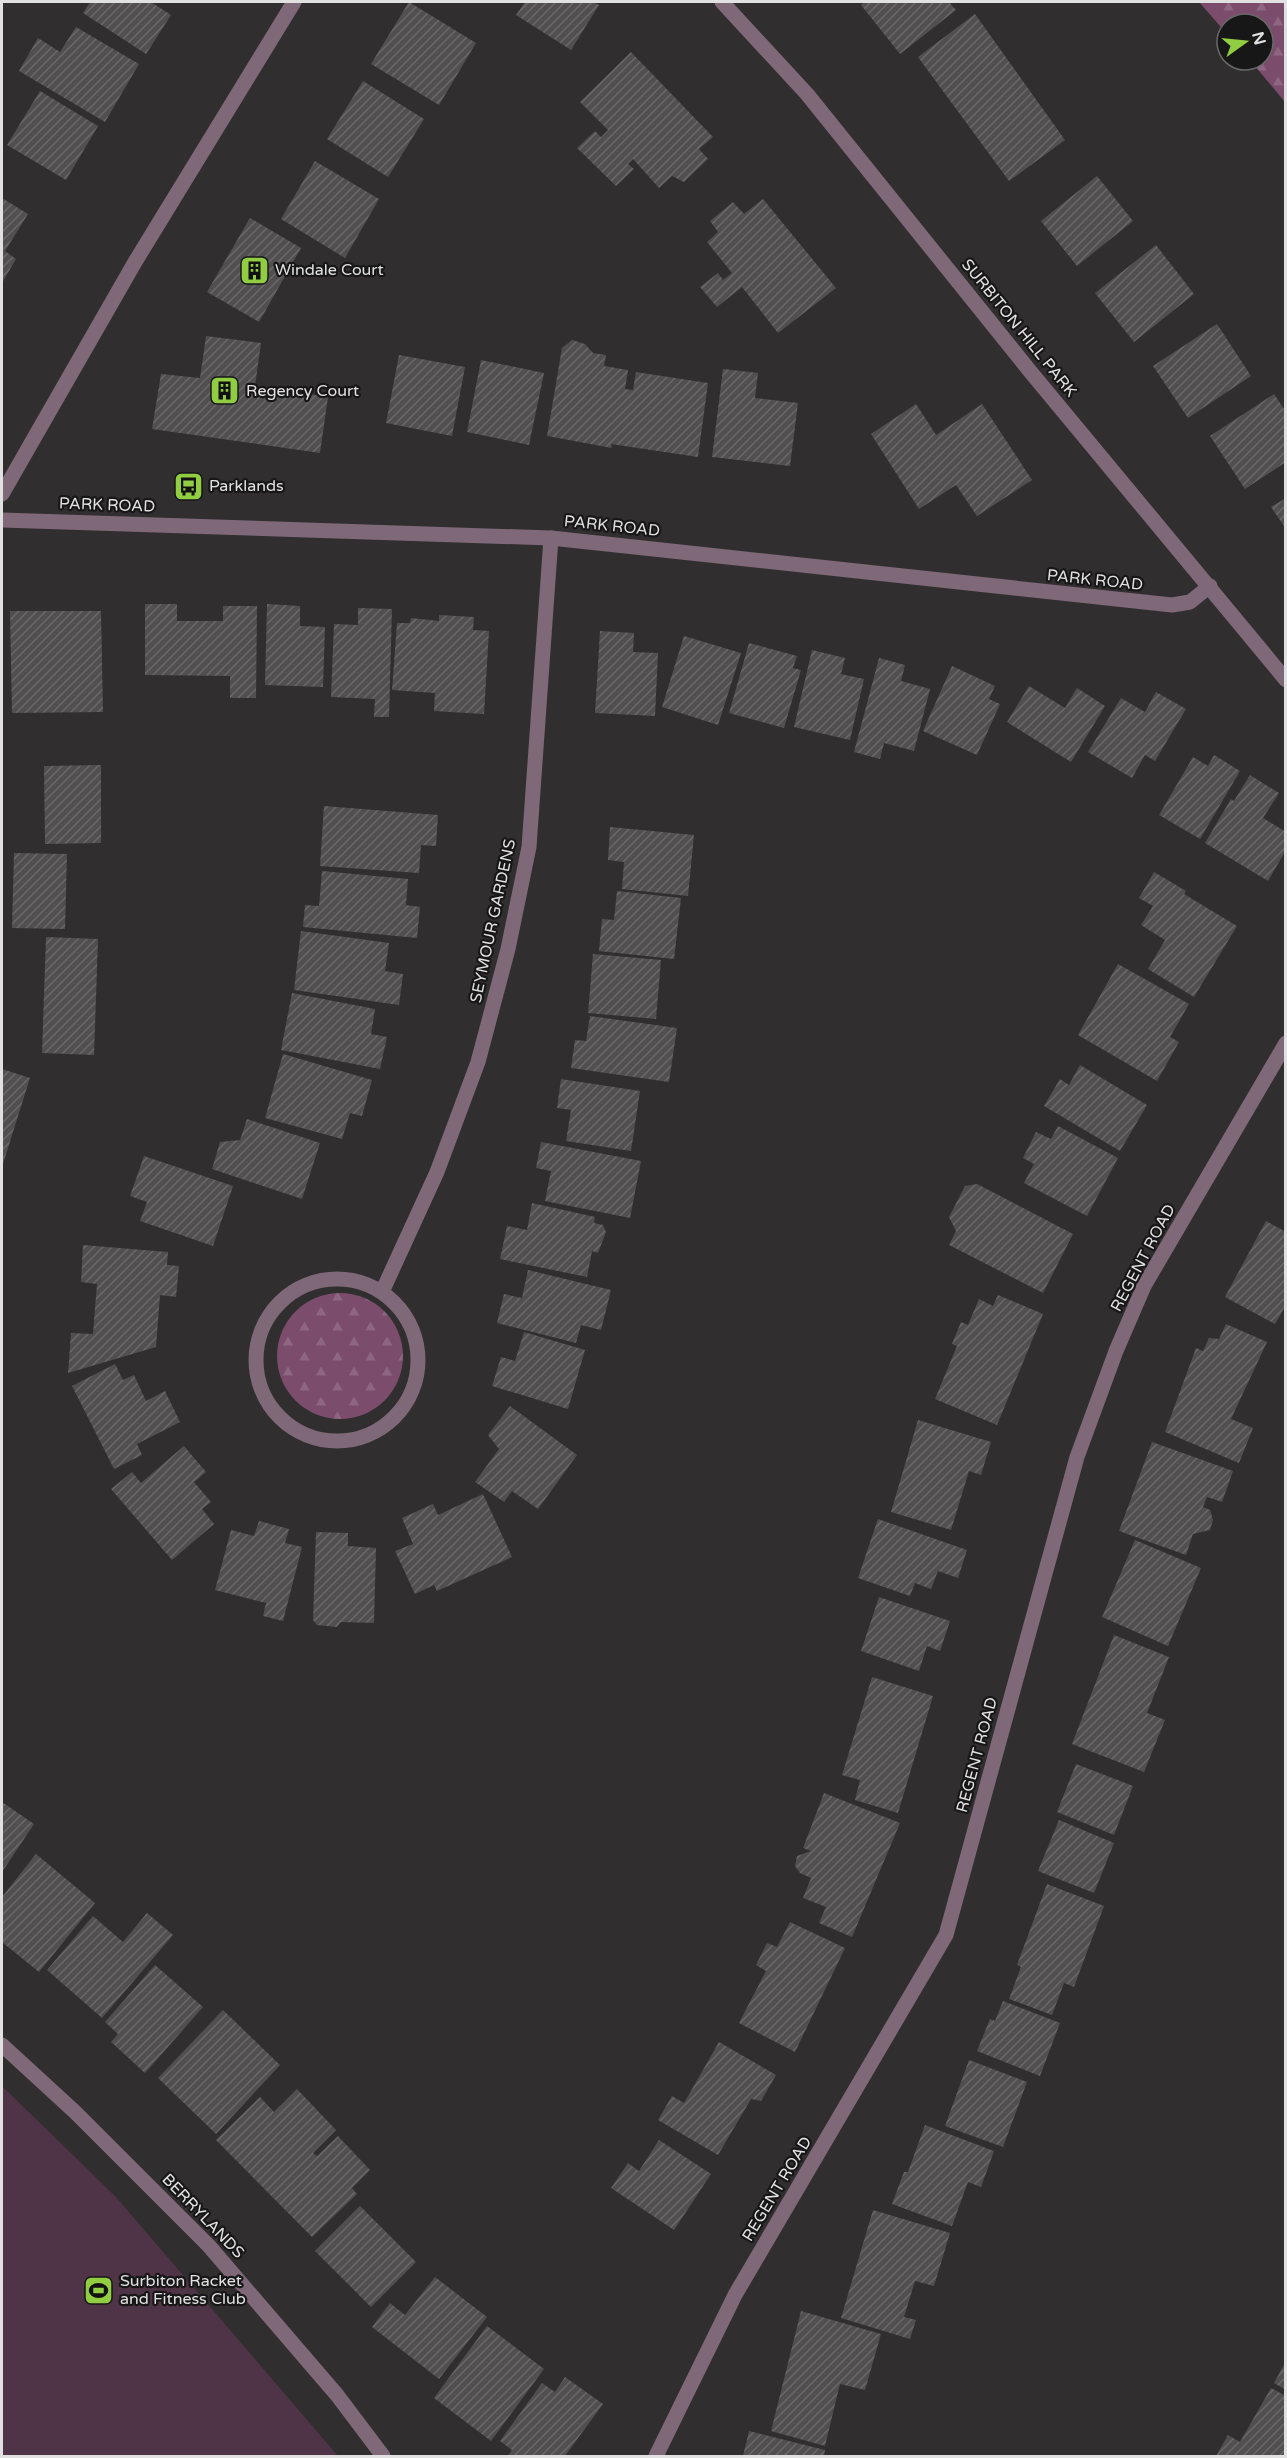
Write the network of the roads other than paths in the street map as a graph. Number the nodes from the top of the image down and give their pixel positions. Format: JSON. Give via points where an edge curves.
{"nodes":[{"id":1,"x":294,"y":2,"type":"edge"},
{"id":2,"x":722,"y":2,"type":"edge"},
{"id":3,"x":2,"y":494,"type":"edge"},
{"id":4,"x":2,"y":520,"type":"edge"},
{"id":5,"x":551,"y":538,"type":"junction"},
{"id":6,"x":1210,"y":586,"type":"junction"},
{"id":7,"x":1286,"y":680,"type":"edge"},
{"id":8,"x":1286,"y":1043,"type":"edge"},
{"id":9,"x":382,"y":1292,"type":"junction"},
{"id":10,"x":2,"y":2045,"type":"edge"},
{"id":11,"x":383,"y":2457,"type":"edge"},
{"id":12,"x":656,"y":2457,"type":"edge"}],
"edges":[{"from":1,"to":3,"type":"street","via":[[135,262]]},
{"from":2,"to":6,"type":"street","name":"SURBITON HILL PARK","via":[[807,94]]},
{"from":4,"to":5,"type":"street","name":"PARK ROAD"},
{"from":5,"to":6,"type":"street","name":"PARK ROAD","via":[[1141,603],[1190,602]]},
{"from":5,"to":9,"type":"street","name":"SEYMOUR GARDENS","via":[[529,847],[508,949],[478,1062],[437,1172]]},
{"from":6,"to":7,"type":"street","name":"SURBITON HILL PARK"},
{"from":8,"to":12,"type":"street","name":"REGENT ROAD","via":[[1144,1286],[1116,1351],[1077,1457],[946,1935],[735,2295]]},
{"from":9,"to":9,"type":"street","via":[[400,1308],[412,1329],[418,1352],[417,1376],[409,1398],[395,1418],[376,1432],[353,1440],[329,1442],[286,1425],[260,1389],[255,1366],[257,1343],[265,1322],[295,1290],[317,1281],[362,1282]]},
{"from":10,"to":11,"type":"street","name":"BERRYLANDS","via":[[209,2246],[337,2395]]}]}
